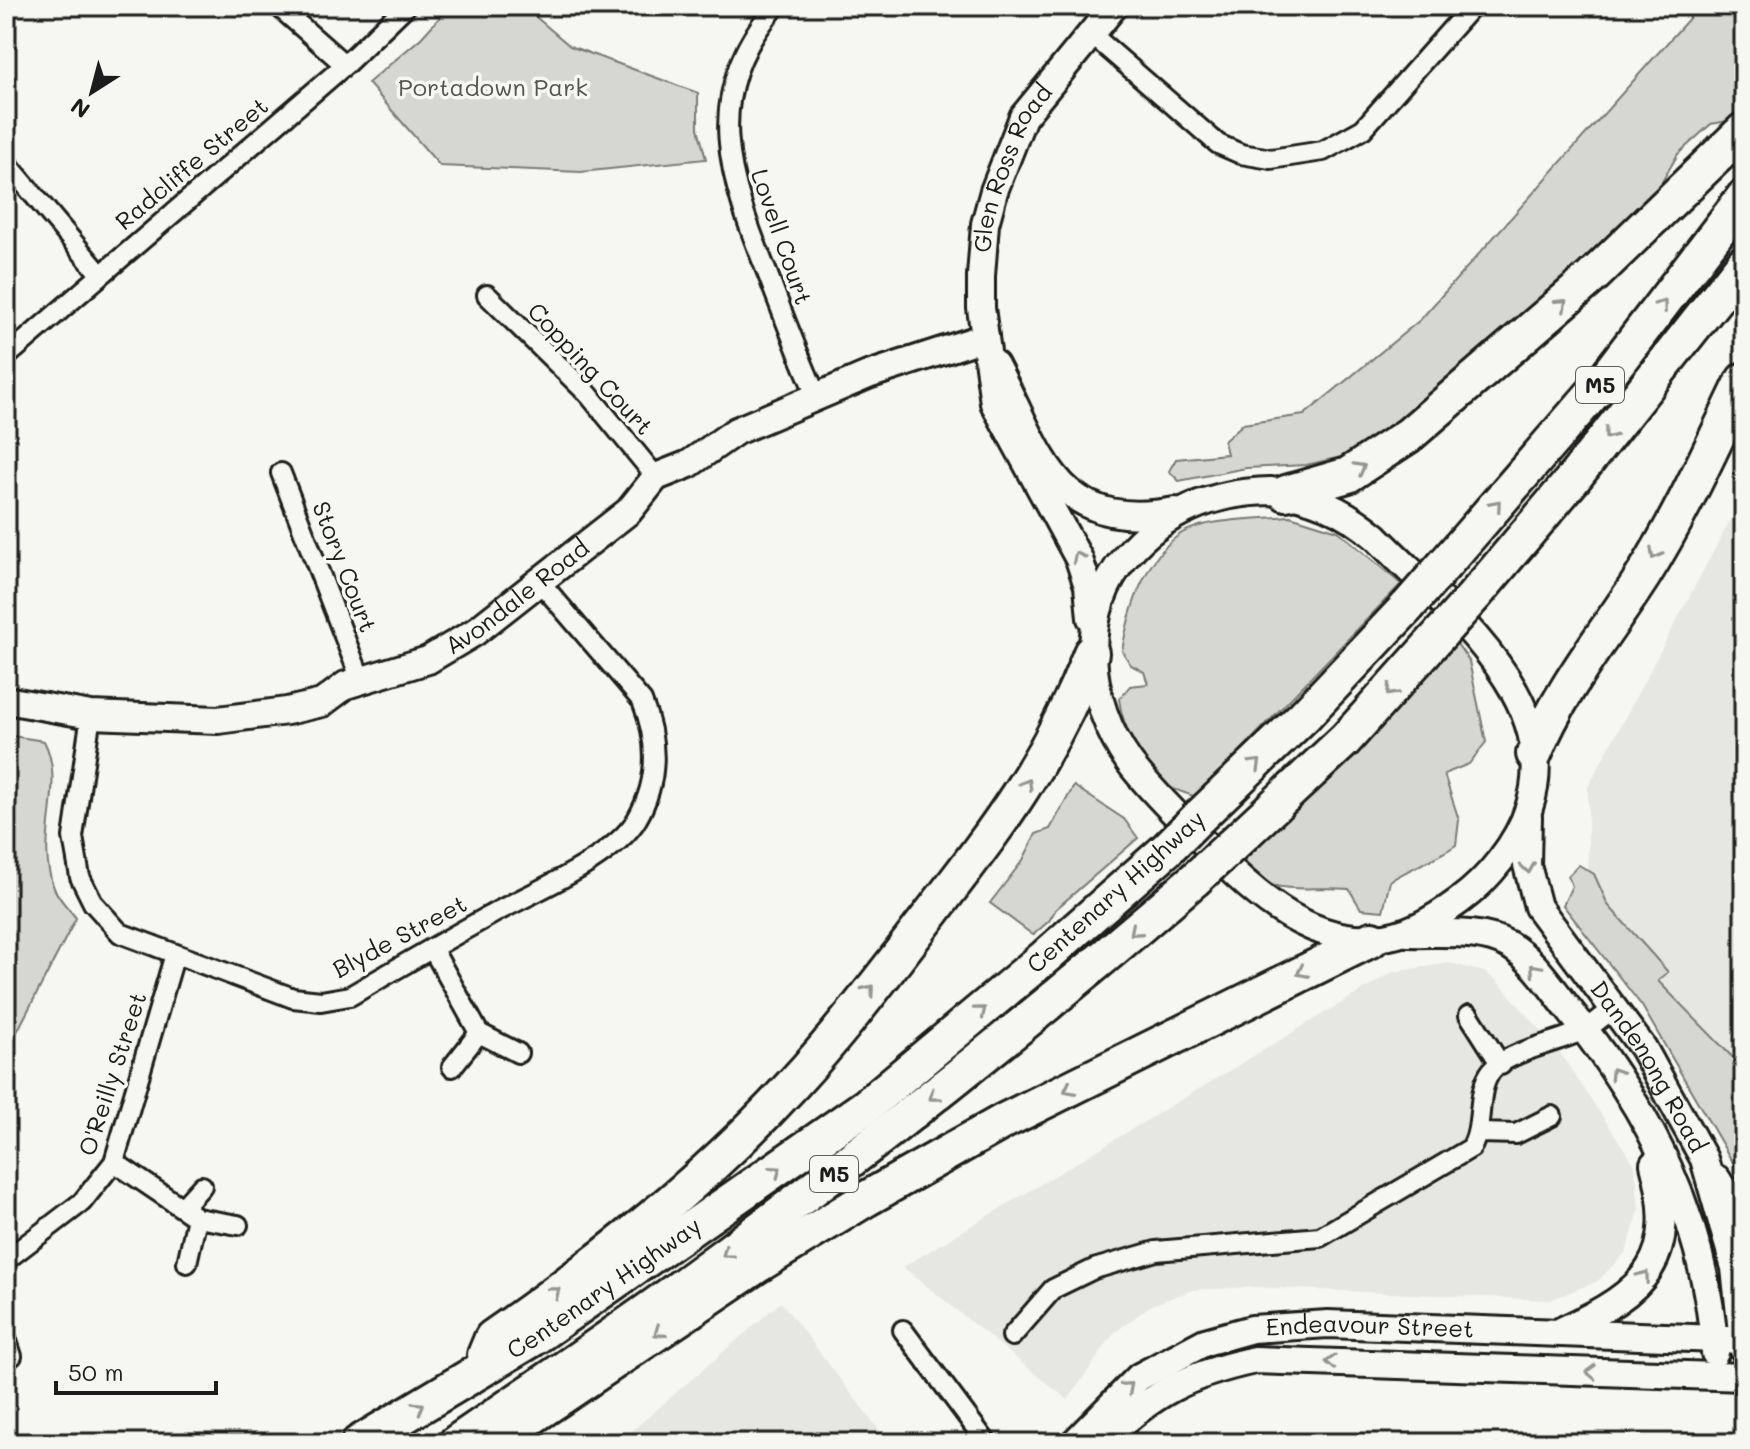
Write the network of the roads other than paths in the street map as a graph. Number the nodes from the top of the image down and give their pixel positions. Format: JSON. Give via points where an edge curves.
{"nodes":[{"id":1,"x":278,"y":6,"type":"edge"},
{"id":2,"x":406,"y":6,"type":"edge"},
{"id":3,"x":776,"y":6,"type":"edge"},
{"id":4,"x":1114,"y":6,"type":"edge"},
{"id":5,"x":1472,"y":6,"type":"edge"},
{"id":6,"x":1090,"y":33,"type":"junction"},
{"id":7,"x":345,"y":65,"type":"junction"},
{"id":8,"x":1744,"y":130,"type":"edge"},
{"id":9,"x":6,"y":162,"type":"edge"},
{"id":10,"x":1744,"y":197,"type":"edge"},
{"id":11,"x":1744,"y":263,"type":"edge"},
{"id":12,"x":100,"y":274,"type":"junction"},
{"id":13,"x":487,"y":295,"type":"dead end"},
{"id":14,"x":987,"y":346,"type":"junction"},
{"id":15,"x":6,"y":357,"type":"edge"},
{"id":16,"x":1744,"y":380,"type":"edge"},
{"id":17,"x":816,"y":395,"type":"junction"},
{"id":18,"x":281,"y":473,"type":"dead end"},
{"id":19,"x":656,"y":477,"type":"junction"},
{"id":20,"x":1286,"y":493,"type":"junction"},
{"id":21,"x":1183,"y":509,"type":"junction"},
{"id":22,"x":540,"y":582,"type":"junction"},
{"id":23,"x":1092,"y":643,"type":"junction"},
{"id":24,"x":361,"y":680,"type":"junction"},
{"id":25,"x":6,"y":700,"type":"edge"},
{"id":26,"x":91,"y":715,"type":"junction"},
{"id":27,"x":1534,"y":754,"type":"junction"},
{"id":28,"x":1529,"y":809,"type":"junction"},
{"id":29,"x":1408,"y":933,"type":"junction"},
{"id":30,"x":1372,"y":939,"type":"junction"},
{"id":31,"x":432,"y":948,"type":"junction"},
{"id":32,"x":175,"y":954,"type":"junction"},
{"id":33,"x":1614,"y":1008,"type":"junction"},
{"id":34,"x":1469,"y":1015,"type":"dead end"},
{"id":35,"x":1585,"y":1030,"type":"junction"},
{"id":36,"x":479,"y":1033,"type":"junction"},
{"id":37,"x":518,"y":1053,"type":"dead end"},
{"id":38,"x":1501,"y":1065,"type":"junction"},
{"id":39,"x":452,"y":1067,"type":"dead end"},
{"id":40,"x":1552,"y":1116,"type":"dead end"},
{"id":41,"x":1642,"y":1117,"type":"junction"},
{"id":42,"x":1480,"y":1133,"type":"junction"},
{"id":43,"x":1704,"y":1159,"type":"junction"},
{"id":44,"x":114,"y":1162,"type":"junction"},
{"id":45,"x":202,"y":1186,"type":"dead end"},
{"id":46,"x":190,"y":1213,"type":"junction"},
{"id":47,"x":1744,"y":1223,"type":"edge"},
{"id":48,"x":238,"y":1225,"type":"dead end"},
{"id":49,"x":6,"y":1260,"type":"edge"},
{"id":50,"x":187,"y":1263,"type":"dead end"},
{"id":51,"x":903,"y":1330,"type":"dead end"},
{"id":52,"x":1557,"y":1333,"type":"junction"},
{"id":53,"x":1012,"y":1336,"type":"dead end"},
{"id":54,"x":1710,"y":1338,"type":"junction"},
{"id":55,"x":1744,"y":1340,"type":"edge"},
{"id":56,"x":1744,"y":1350,"type":"edge"},
{"id":57,"x":479,"y":1371,"type":"junction"},
{"id":58,"x":1717,"y":1377,"type":"junction"},
{"id":59,"x":1744,"y":1377,"type":"edge"},
{"id":60,"x":359,"y":1443,"type":"edge"},
{"id":61,"x":456,"y":1443,"type":"edge"},
{"id":62,"x":493,"y":1443,"type":"edge"},
{"id":63,"x":987,"y":1443,"type":"edge"},
{"id":64,"x":1074,"y":1443,"type":"edge"},
{"id":65,"x":1101,"y":1443,"type":"edge"}],
"edges":[{"from":1,"to":7,"type":"street"},
{"from":2,"to":7,"type":"street","name":"Radcliffe Street"},
{"from":3,"to":17,"type":"street","name":"Lovell Court","via":[[743,54],[730,101],[727,142],[737,200]]},
{"from":4,"to":6,"type":"main road","name":"Glen Ross Road"},
{"from":5,"to":6,"type":"street","via":[[1363,129],[1323,151],[1271,159],[1218,144]]},
{"from":6,"to":14,"type":"main road","name":"Glen Ross Road","via":[[1023,117],[994,191],[981,276]]},
{"from":7,"to":12,"type":"street","name":"Radcliffe Street"},
{"from":20,"to":8,"type":"highway","one_way":true,"via":[[1348,475],[1409,435],[1592,277]]},
{"from":9,"to":12,"type":"street"},
{"from":57,"to":10,"type":"highway","name":"Centenary Highway","number":"M5","one_way":true,"bridge":true,"via":[[865,1107],[1166,850],[1408,606],[1601,384]]},
{"from":11,"to":61,"type":"highway","name":"Centenary Highway","number":"M5","one_way":true,"bridge":true,"via":[[1475,595],[1345,740],[1194,880],[1012,1034],[821,1184]]},
{"from":12,"to":15,"type":"street","name":"Radcliffe Street"},
{"from":13,"to":19,"type":"street","name":"Copping Court","via":[[589,395]]},
{"from":14,"to":17,"type":"main road","name":"Avondale Road"},
{"from":14,"to":21,"type":"main road","name":"Glen Ross Road","via":[[1044,463],[1067,491],[1094,508],[1117,514]]},
{"from":23,"to":14,"type":"main road","name":"Glen Ross Road","one_way":true,"via":[[1085,572],[999,416]]},
{"from":16,"to":27,"type":"highway","one_way":true,"via":[[1644,574],[1560,696]]},
{"from":17,"to":19,"type":"main road","name":"Avondale Road","via":[[736,431],[689,464]]},
{"from":18,"to":24,"type":"street","name":"Story Court"},
{"from":19,"to":22,"type":"main road","name":"Avondale Road","via":[[629,511]]},
{"from":20,"to":21,"type":"main road","name":"Dandenong Road","via":[[1232,494]]},
{"from":20,"to":27,"type":"main road","name":"Dandenong Road","via":[[1322,502],[1354,519],[1483,646],[1519,698]]},
{"from":21,"to":23,"type":"main road","via":[[1121,562],[1098,606]]},
{"from":22,"to":24,"type":"main road","name":"Avondale Road","via":[[428,660]]},
{"from":22,"to":31,"type":"street","name":"Blyde Street","via":[[642,701],[654,742],[653,777],[636,821],[618,840]]},
{"from":23,"to":30,"type":"main road","name":"Glen Ross Road","via":[[1104,712],[1128,761],[1234,874],[1298,920]]},
{"from":57,"to":23,"type":"highway","one_way":true,"via":[[492,1338],[639,1227],[750,1128],[821,1051],[1009,813],[1061,722]]},
{"from":24,"to":26,"type":"main road","name":"Avondale Road","via":[[322,703],[260,715],[218,720]]},
{"from":25,"to":26,"type":"main road","name":"Avondale Road"},
{"from":26,"to":32,"type":"street","name":"Blyde Street","via":[[73,837],[80,877],[93,903],[120,933]]},
{"from":27,"to":28,"type":"main road","name":"Dandenong Road"},
{"from":28,"to":29,"type":"main road","via":[[1478,885]]},
{"from":28,"to":33,"type":"main road","name":"Dandenong Road","one_way":true,"via":[[1527,865],[1538,907]]},
{"from":29,"to":30,"type":"main road","name":"Glen Ross Road"},
{"from":35,"to":29,"type":"main road","name":"Dandenong Road","one_way":true,"via":[[1512,947],[1484,936]]},
{"from":30,"to":62,"type":"highway","one_way":true,"via":[[1004,1121],[866,1199]]},
{"from":31,"to":32,"type":"street","name":"Blyde Street","via":[[350,996],[321,1001],[293,998]]},
{"from":31,"to":36,"type":"street"},
{"from":32,"to":44,"type":"street","name":"O'Reilly Street"},
{"from":33,"to":35,"type":"street"},
{"from":33,"to":43,"type":"main road","name":"Dandenong Road"},
{"from":34,"to":38,"type":"street"},
{"from":35,"to":38,"type":"street"},
{"from":41,"to":35,"type":"main road","name":"Dandenong Road","one_way":true},
{"from":36,"to":37,"type":"street"},
{"from":36,"to":39,"type":"street"},
{"from":38,"to":42,"type":"street","via":[[1492,1070],[1483,1092]]},
{"from":40,"to":42,"type":"street","via":[[1516,1134]]},
{"from":52,"to":41,"type":"main road","one_way":true,"via":[[1627,1296],[1652,1265],[1661,1243],[1659,1179]]},
{"from":41,"to":54,"type":"main road","name":"Dandenong Road","via":[[1698,1242],[1708,1282]]},
{"from":42,"to":53,"type":"street","via":[[1471,1148],[1320,1237],[1156,1251],[1094,1269],[1053,1289]]},
{"from":43,"to":47,"type":"main road"},
{"from":43,"to":55,"type":"main road","name":"Dandenong Road","via":[[1735,1268]]},
{"from":44,"to":46,"type":"street"},
{"from":44,"to":49,"type":"street","name":"O'Reilly Street","via":[[82,1202]]},
{"from":45,"to":46,"type":"street"},
{"from":46,"to":48,"type":"street"},
{"from":46,"to":50,"type":"street"},
{"from":51,"to":63,"type":"street"},
{"from":52,"to":54,"type":"main road","name":"Endeavour Street"},
{"from":64,"to":52,"type":"main road","name":"Endeavour Street","one_way":true,"via":[[1139,1377],[1205,1342],[1252,1329],[1328,1324]]},
{"from":54,"to":55,"type":"main road"},
{"from":54,"to":58,"type":"main road","name":"Dandenong Road"},
{"from":55,"to":56,"type":"main road","name":"Dandenong Road"},
{"from":60,"to":57,"type":"highway","name":"Centenary Highway","number":"M5","one_way":true},
{"from":58,"to":59,"type":"main road","name":"Endeavour Street"},
{"from":58,"to":65,"type":"main road","name":"Endeavour Street","one_way":true,"via":[[1255,1360],[1203,1371],[1173,1385]]}]}
